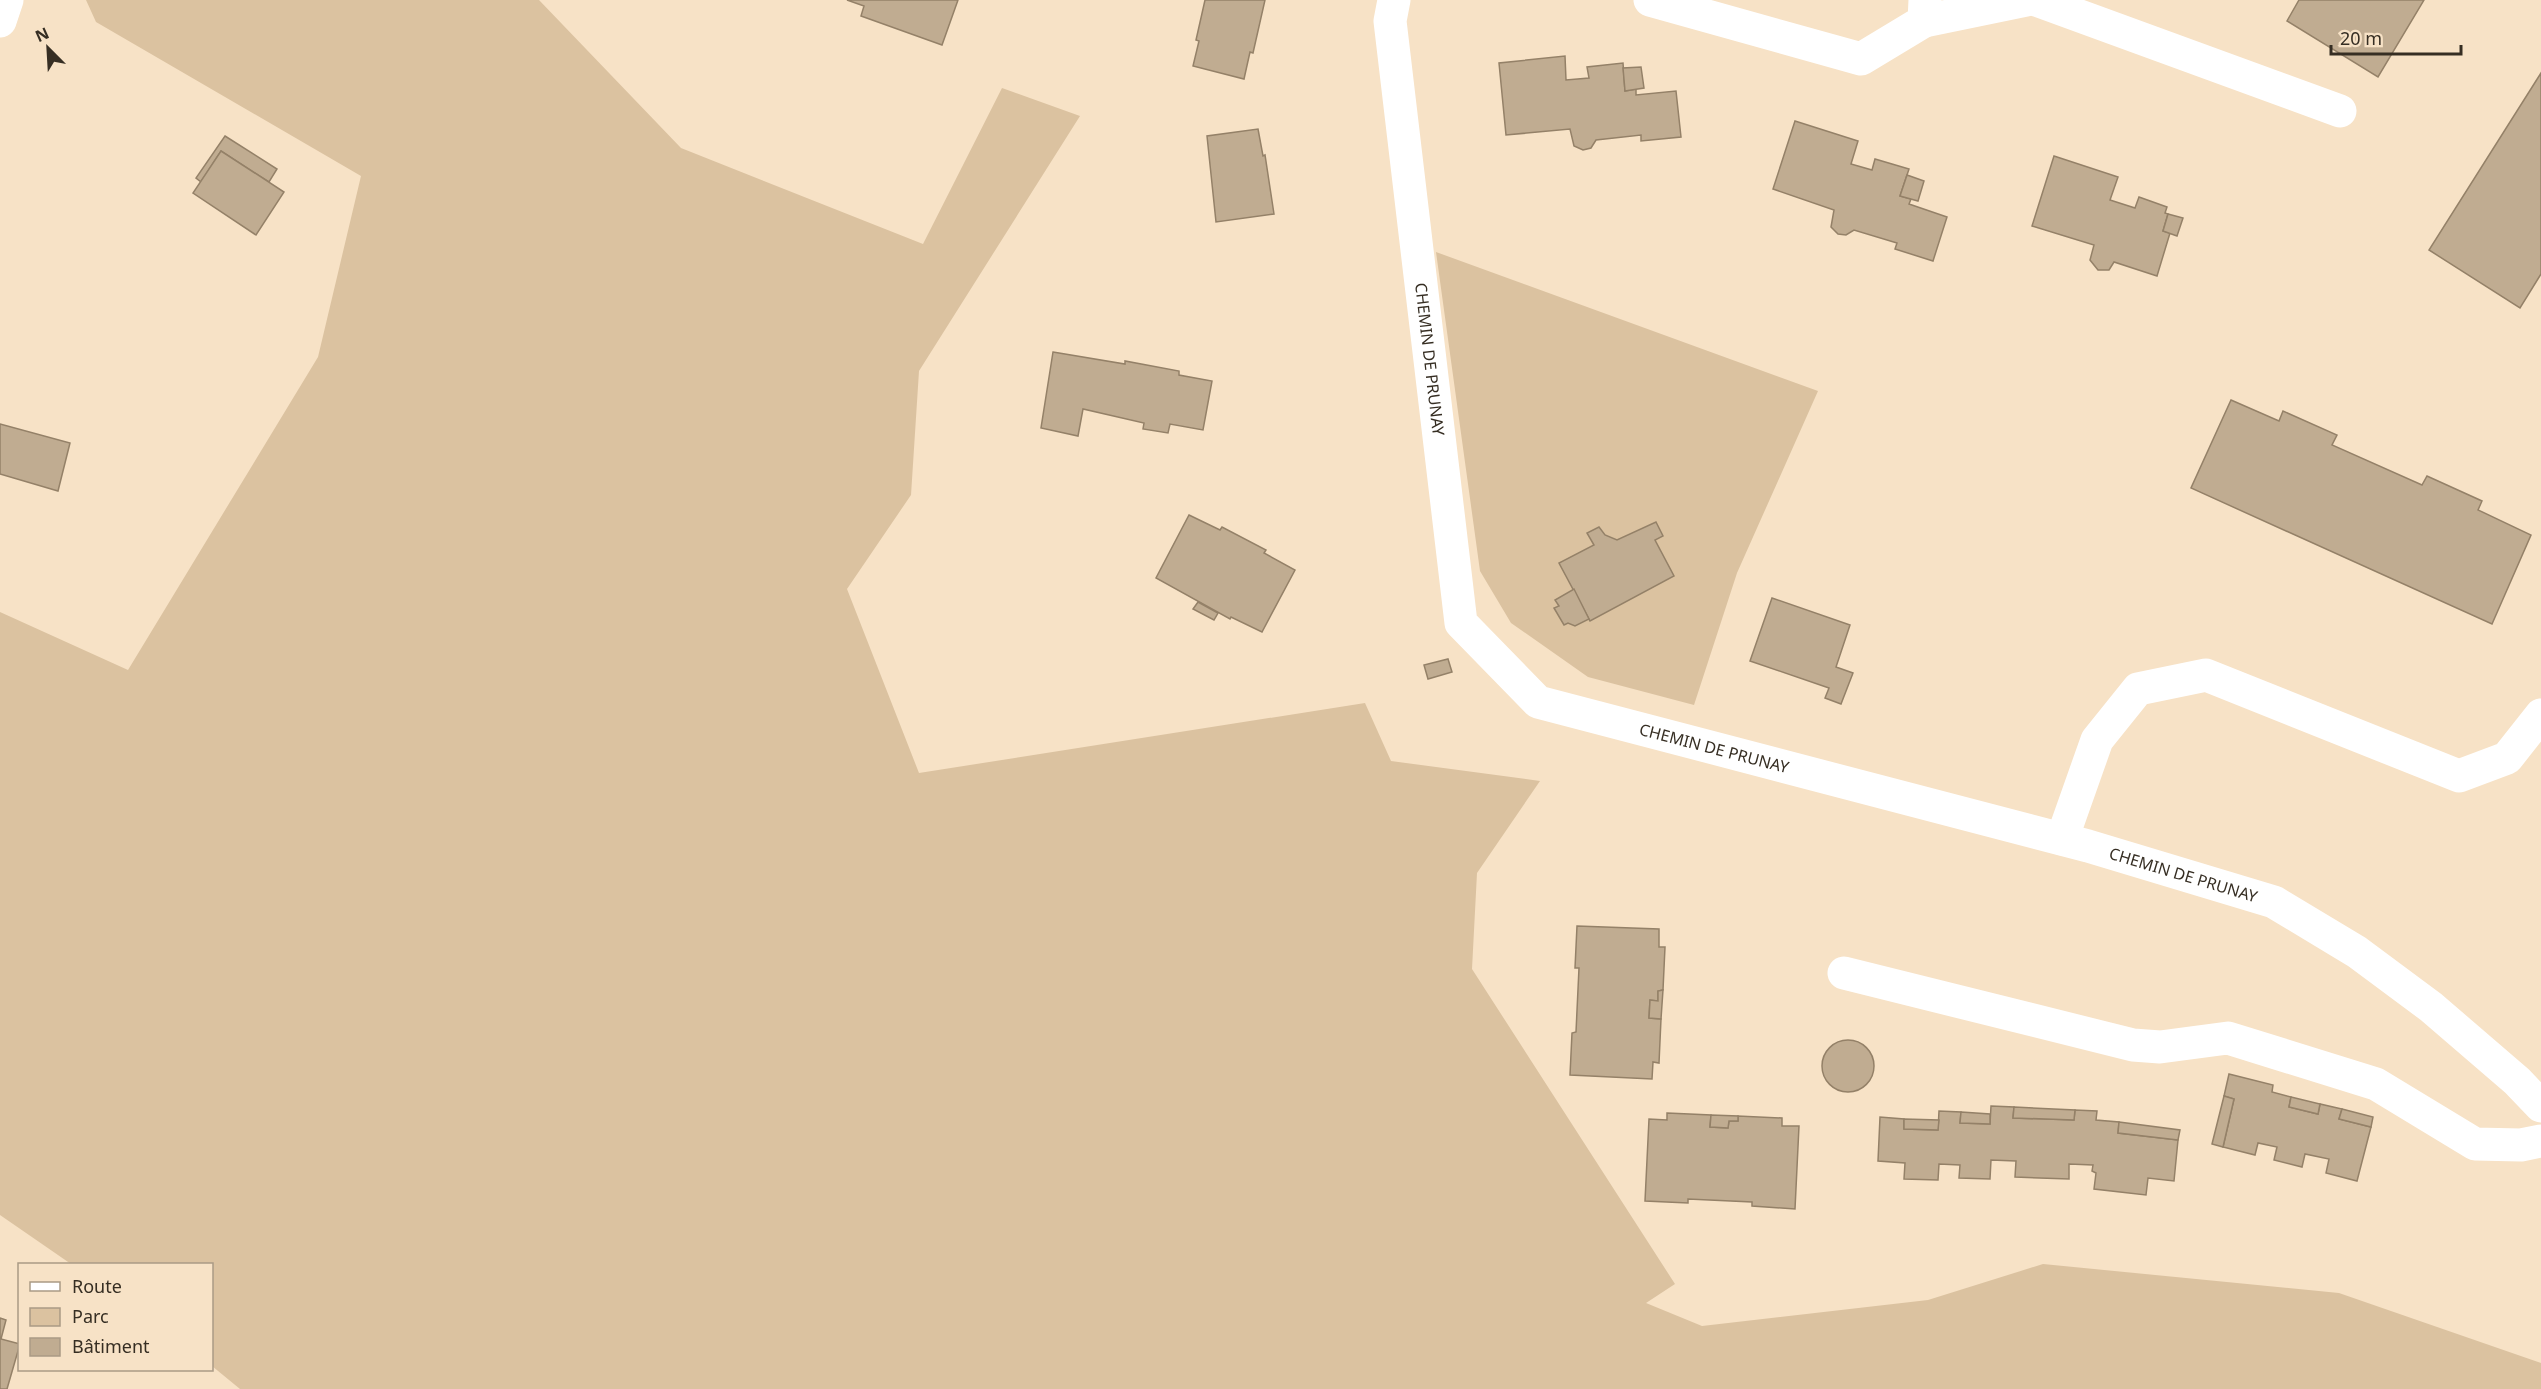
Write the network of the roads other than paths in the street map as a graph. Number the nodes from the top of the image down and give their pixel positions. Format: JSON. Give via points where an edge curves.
{"nodes":[{"id":1,"x":7,"y":0,"type":"edge"},
{"id":2,"x":1394,"y":0,"type":"edge"},
{"id":3,"x":1650,"y":0,"type":"edge"},
{"id":4,"x":2026,"y":0,"type":"edge"},
{"id":5,"x":2036,"y":0,"type":"edge"},
{"id":6,"x":1924,"y":10,"type":"edge"},
{"id":7,"x":0,"y":21,"type":"edge"},
{"id":8,"x":2340,"y":111,"type":"dead end"},
{"id":9,"x":2541,"y":715,"type":"edge"},
{"id":10,"x":2062,"y":839,"type":"junction"},
{"id":11,"x":1844,"y":973,"type":"dead end"},
{"id":12,"x":2541,"y":1106,"type":"edge"},
{"id":13,"x":2541,"y":1141,"type":"edge"}],
"edges":[{"from":1,"to":7,"type":"street"},
{"from":2,"to":10,"type":"street","name":"CHEMIN DE PRUNAY","via":[[1390,21],[1461,623],[1538,702]]},
{"from":3,"to":6,"type":"street","via":[[1861,59]]},
{"from":4,"to":6,"type":"street"},
{"from":5,"to":8,"type":"street"},
{"from":9,"to":10,"type":"street","via":[[2507,758],[2459,776],[2206,675],[2138,688],[2097,740]]},
{"from":10,"to":12,"type":"street","name":"CHEMIN DE PRUNAY","via":[[2274,902],[2357,952],[2431,1007]]},
{"from":11,"to":13,"type":"street","via":[[2133,1045],[2160,1047],[2228,1038],[2376,1084],[2475,1144],[2521,1145]]}]}
